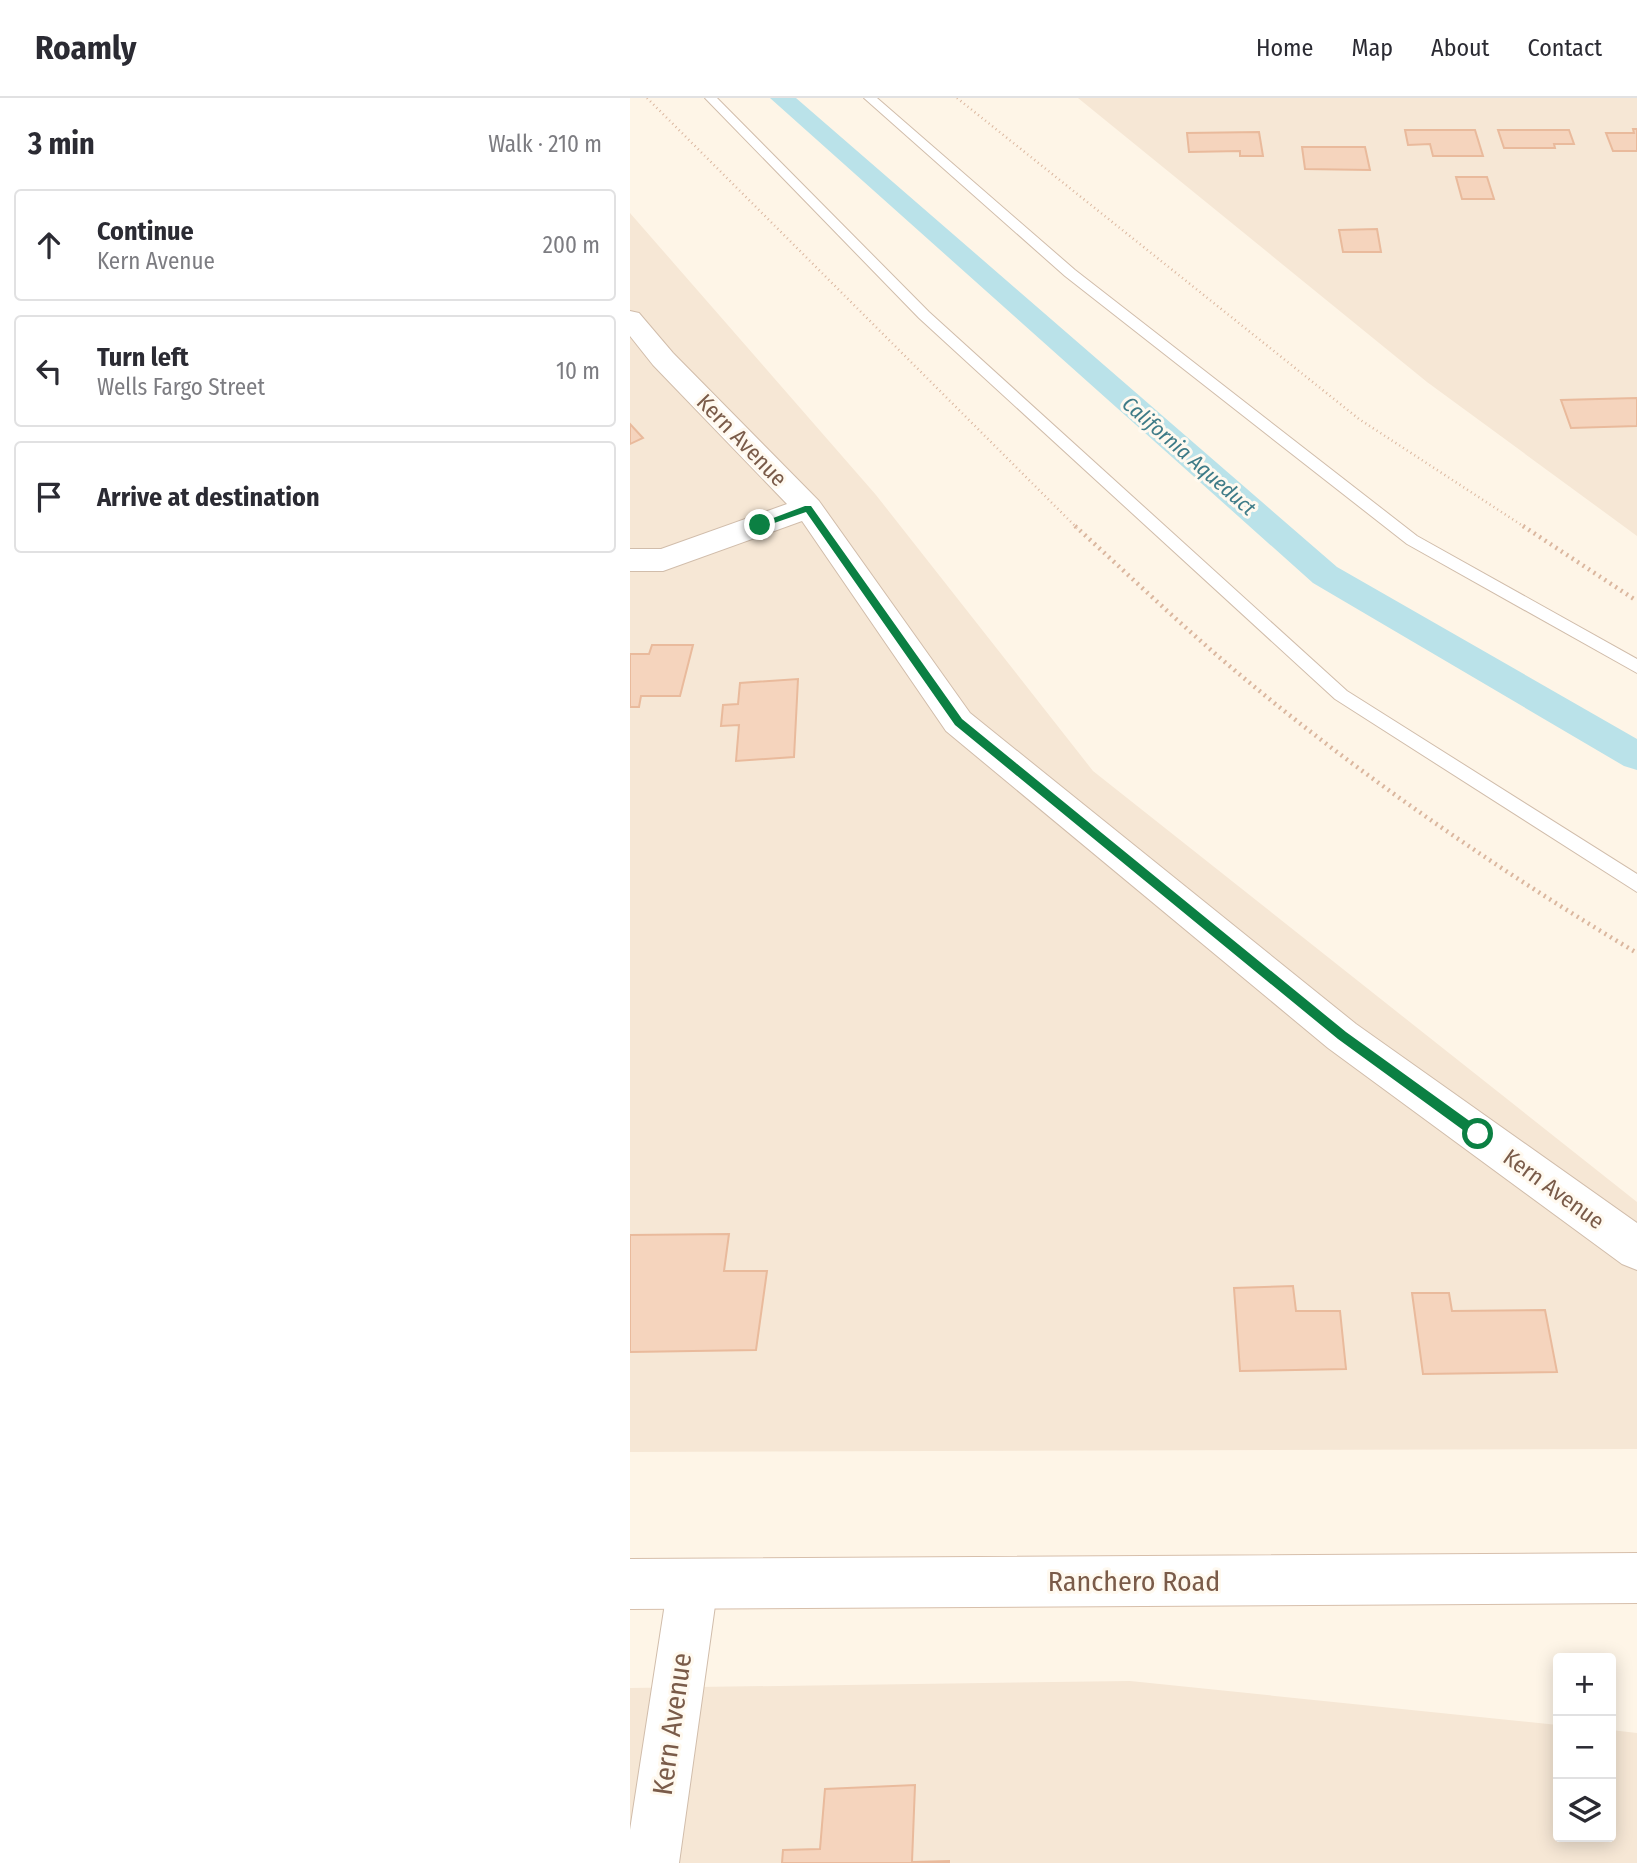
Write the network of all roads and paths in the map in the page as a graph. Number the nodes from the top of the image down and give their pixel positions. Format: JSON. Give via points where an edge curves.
{"nodes":[{"id":1,"x":647,"y":98,"type":"edge"},
{"id":2,"x":711,"y":98,"type":"edge"},
{"id":3,"x":870,"y":98,"type":"edge"},
{"id":4,"x":957,"y":98,"type":"edge"},
{"id":5,"x":630,"y":319,"type":"edge"},
{"id":6,"x":808,"y":508,"type":"junction"},
{"id":7,"x":630,"y":560,"type":"edge"},
{"id":8,"x":1637,"y":601,"type":"edge"},
{"id":9,"x":1637,"y":667,"type":"edge"},
{"id":10,"x":1637,"y":884,"type":"edge"},
{"id":11,"x":1637,"y":954,"type":"edge"},
{"id":12,"x":1637,"y":1249,"type":"edge"},
{"id":13,"x":1637,"y":1578,"type":"edge"},
{"id":14,"x":630,"y":1584,"type":"edge"},
{"id":15,"x":693,"y":1584,"type":"junction"},
{"id":16,"x":652,"y":1863,"type":"edge"}],
"edges":[{"from":1,"to":11,"type":"path","via":[[1064,517],[1245,679],[1383,785]]},
{"from":2,"to":10,"type":"lane","via":[[925,315],[1341,695]]},
{"from":3,"to":9,"type":"lane","via":[[1070,273],[1412,540]]},
{"from":4,"to":8,"type":"path","via":[[1359,419]]},
{"from":5,"to":6,"type":"street","name":"Kern Avenue"},
{"from":6,"to":7,"type":"street","via":[[663,560]]},
{"from":6,"to":12,"type":"street","name":"Kern Avenue","via":[[958,722],[1342,1036]]},
{"from":13,"to":15,"type":"street","name":"Ranchero Road"},
{"from":14,"to":15,"type":"street","name":"Ranchero Road"},
{"from":15,"to":16,"type":"street","name":"Kern Avenue"}]}
